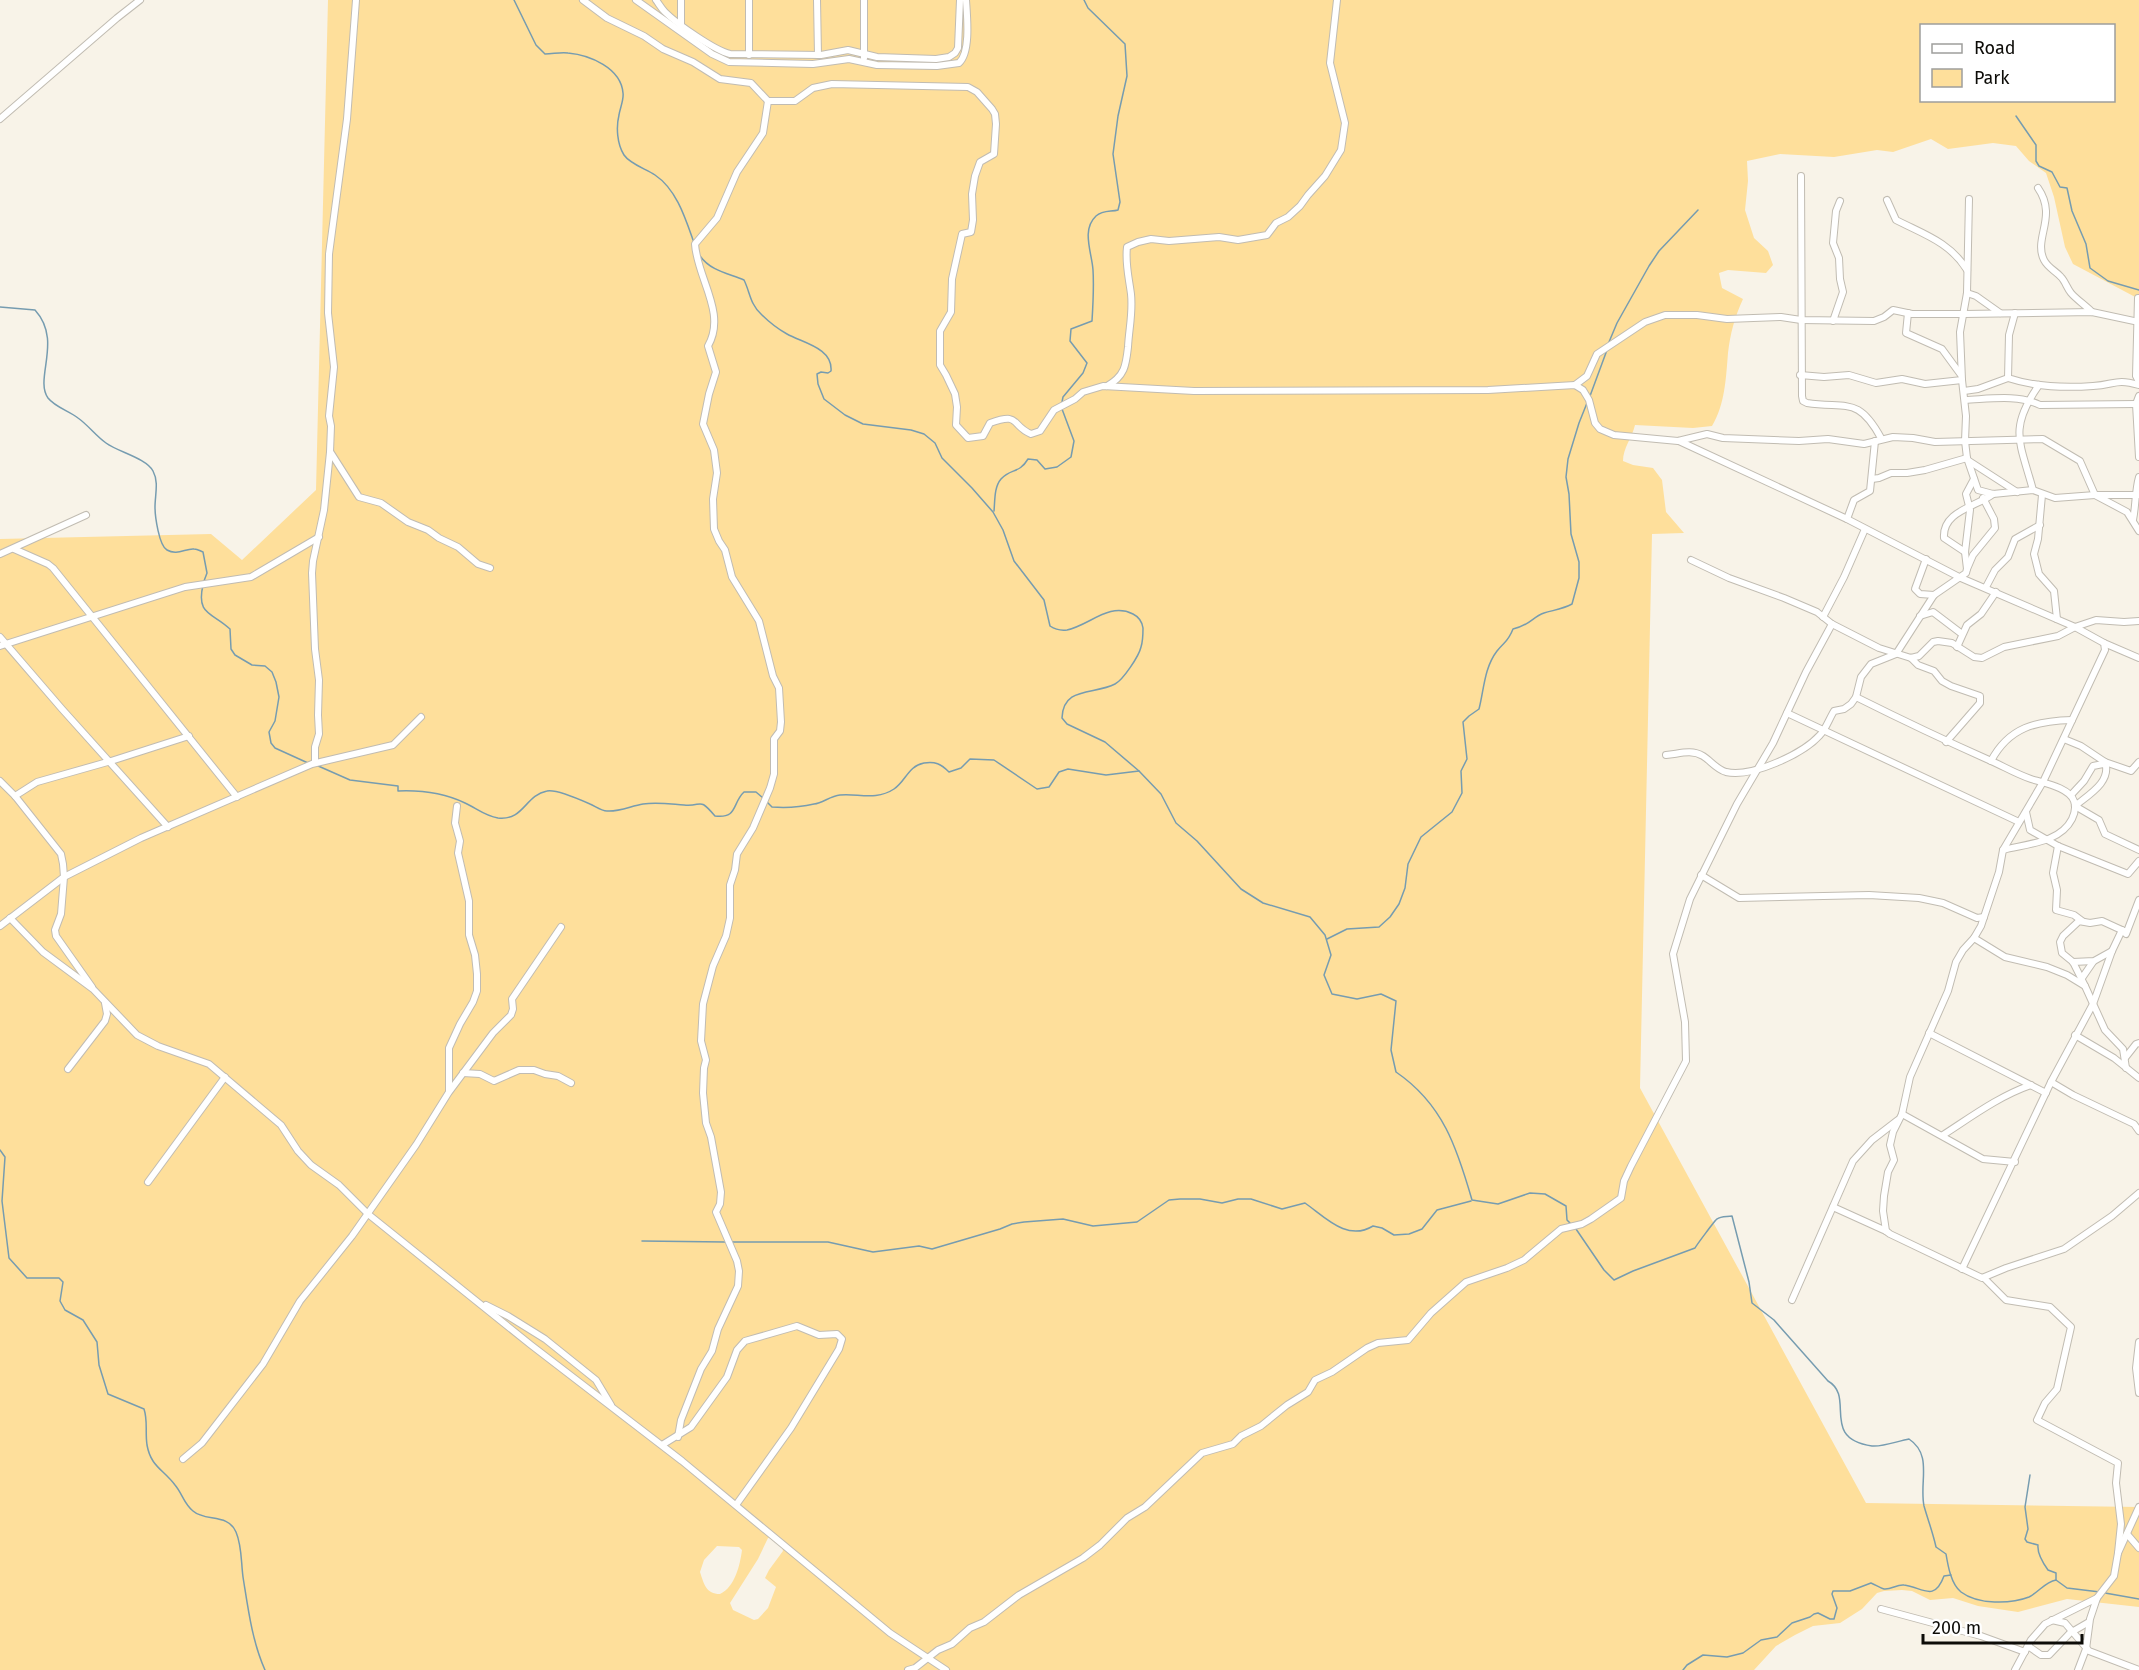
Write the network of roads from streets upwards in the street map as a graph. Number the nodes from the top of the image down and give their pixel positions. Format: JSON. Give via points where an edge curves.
{"nodes":[{"id":1,"x":141,"y":0,"type":"edge"},
{"id":2,"x":356,"y":0,"type":"edge"},
{"id":3,"x":583,"y":0,"type":"edge"},
{"id":4,"x":636,"y":0,"type":"edge"},
{"id":5,"x":656,"y":0,"type":"edge"},
{"id":6,"x":681,"y":0,"type":"edge"},
{"id":7,"x":749,"y":0,"type":"edge"},
{"id":8,"x":817,"y":0,"type":"edge"},
{"id":9,"x":864,"y":0,"type":"edge"},
{"id":10,"x":960,"y":0,"type":"edge"},
{"id":11,"x":966,"y":0,"type":"edge"},
{"id":12,"x":1336,"y":0,"type":"edge"},
{"id":13,"x":680,"y":29,"type":"junction"},
{"id":14,"x":694,"y":38,"type":"junction"},
{"id":15,"x":749,"y":55,"type":"junction"},
{"id":16,"x":818,"y":55,"type":"junction"},
{"id":17,"x":864,"y":59,"type":"junction"},
{"id":18,"x":768,"y":101,"type":"junction"},
{"id":19,"x":0,"y":119,"type":"edge"},
{"id":20,"x":1801,"y":176,"type":"dead end"},
{"id":21,"x":2038,"y":188,"type":"dead end"},
{"id":22,"x":1887,"y":200,"type":"dead end"},
{"id":23,"x":1969,"y":200,"type":"dead end"},
{"id":24,"x":1840,"y":201,"type":"dead end"},
{"id":25,"x":1967,"y":270,"type":"junction"},
{"id":26,"x":1967,"y":293,"type":"junction"},
{"id":27,"x":2138,"y":298,"type":"edge"},
{"id":28,"x":2091,"y":312,"type":"junction"},
{"id":29,"x":1908,"y":313,"type":"junction"},
{"id":30,"x":1964,"y":314,"type":"junction"},
{"id":31,"x":2001,"y":314,"type":"junction"},
{"id":32,"x":2015,"y":314,"type":"junction"},
{"id":33,"x":1801,"y":320,"type":"junction"},
{"id":34,"x":1833,"y":321,"type":"junction"},
{"id":35,"x":2138,"y":322,"type":"edge"},
{"id":36,"x":1800,"y":375,"type":"junction"},
{"id":37,"x":1962,"y":378,"type":"junction"},
{"id":38,"x":2008,"y":378,"type":"junction"},
{"id":39,"x":2139,"y":384,"type":"edge"},
{"id":40,"x":1575,"y":385,"type":"junction"},
{"id":41,"x":2039,"y":385,"type":"junction"},
{"id":42,"x":1107,"y":386,"type":"junction"},
{"id":43,"x":1964,"y":392,"type":"junction"},
{"id":44,"x":2139,"y":396,"type":"edge"},
{"id":45,"x":1965,"y":400,"type":"junction"},
{"id":46,"x":2029,"y":400,"type":"junction"},
{"id":47,"x":2136,"y":404,"type":"junction"},
{"id":48,"x":2138,"y":432,"type":"edge"},
{"id":49,"x":2019,"y":439,"type":"junction"},
{"id":50,"x":1878,"y":440,"type":"junction"},
{"id":51,"x":1678,"y":441,"type":"junction"},
{"id":52,"x":1965,"y":441,"type":"junction"},
{"id":53,"x":330,"y":452,"type":"junction"},
{"id":54,"x":2139,"y":457,"type":"edge"},
{"id":55,"x":1968,"y":459,"type":"junction"},
{"id":56,"x":2139,"y":477,"type":"edge"},
{"id":57,"x":1872,"y":479,"type":"junction"},
{"id":58,"x":1974,"y":479,"type":"junction"},
{"id":59,"x":1978,"y":490,"type":"junction"},
{"id":60,"x":2033,"y":490,"type":"junction"},
{"id":61,"x":2017,"y":492,"type":"junction"},
{"id":62,"x":1994,"y":494,"type":"junction"},
{"id":63,"x":2042,"y":495,"type":"junction"},
{"id":64,"x":2095,"y":495,"type":"junction"},
{"id":65,"x":2138,"y":495,"type":"edge"},
{"id":66,"x":1985,"y":501,"type":"junction"},
{"id":67,"x":1970,"y":508,"type":"junction"},
{"id":68,"x":86,"y":515,"type":"dead end"},
{"id":69,"x":1847,"y":519,"type":"junction"},
{"id":70,"x":2133,"y":520,"type":"junction"},
{"id":71,"x":2040,"y":525,"type":"junction"},
{"id":72,"x":1865,"y":529,"type":"junction"},
{"id":73,"x":2139,"y":531,"type":"edge"},
{"id":74,"x":319,"y":537,"type":"junction"},
{"id":75,"x":14,"y":549,"type":"junction"},
{"id":76,"x":1965,"y":552,"type":"junction"},
{"id":77,"x":0,"y":554,"type":"edge"},
{"id":78,"x":1926,"y":559,"type":"junction"},
{"id":79,"x":1691,"y":560,"type":"dead end"},
{"id":80,"x":490,"y":568,"type":"dead end"},
{"id":81,"x":1967,"y":569,"type":"junction"},
{"id":82,"x":1961,"y":578,"type":"junction"},
{"id":83,"x":1986,"y":587,"type":"junction"},
{"id":84,"x":1996,"y":592,"type":"junction"},
{"id":85,"x":1934,"y":595,"type":"junction"},
{"id":86,"x":93,"y":617,"type":"junction"},
{"id":87,"x":1823,"y":617,"type":"junction"},
{"id":88,"x":1918,"y":617,"type":"junction"},
{"id":89,"x":2057,"y":619,"type":"junction"},
{"id":90,"x":2139,"y":621,"type":"edge"},
{"id":91,"x":1832,"y":624,"type":"junction"},
{"id":92,"x":2075,"y":627,"type":"junction"},
{"id":93,"x":1962,"y":634,"type":"junction"},
{"id":94,"x":0,"y":637,"type":"edge"},
{"id":95,"x":2104,"y":643,"type":"junction"},
{"id":96,"x":3,"y":645,"type":"edge"},
{"id":97,"x":1957,"y":647,"type":"junction"},
{"id":98,"x":1896,"y":654,"type":"junction"},
{"id":99,"x":1911,"y":658,"type":"junction"},
{"id":100,"x":2139,"y":658,"type":"edge"},
{"id":101,"x":1856,"y":697,"type":"junction"},
{"id":102,"x":1787,"y":713,"type":"junction"},
{"id":103,"x":421,"y":717,"type":"dead end"},
{"id":104,"x":2072,"y":720,"type":"junction"},
{"id":105,"x":1824,"y":730,"type":"junction"},
{"id":106,"x":189,"y":736,"type":"junction"},
{"id":107,"x":2064,"y":740,"type":"junction"},
{"id":108,"x":1946,"y":742,"type":"junction"},
{"id":109,"x":1666,"y":755,"type":"dead end"},
{"id":110,"x":111,"y":761,"type":"junction"},
{"id":111,"x":1991,"y":761,"type":"junction"},
{"id":112,"x":2105,"y":762,"type":"junction"},
{"id":113,"x":2139,"y":762,"type":"edge"},
{"id":114,"x":315,"y":763,"type":"junction"},
{"id":115,"x":1758,"y":768,"type":"junction"},
{"id":116,"x":2132,"y":771,"type":"junction"},
{"id":117,"x":2139,"y":775,"type":"edge"},
{"id":118,"x":0,"y":782,"type":"edge"},
{"id":119,"x":2043,"y":782,"type":"junction"},
{"id":120,"x":2071,"y":795,"type":"junction"},
{"id":121,"x":15,"y":796,"type":"junction"},
{"id":122,"x":237,"y":797,"type":"junction"},
{"id":123,"x":2075,"y":806,"type":"junction"},
{"id":124,"x":457,"y":807,"type":"dead end"},
{"id":125,"x":2026,"y":812,"type":"junction"},
{"id":126,"x":2019,"y":822,"type":"junction"},
{"id":127,"x":168,"y":826,"type":"junction"},
{"id":128,"x":2047,"y":840,"type":"junction"},
{"id":129,"x":2058,"y":846,"type":"junction"},
{"id":130,"x":2003,"y":850,"type":"junction"},
{"id":131,"x":2139,"y":850,"type":"edge"},
{"id":132,"x":2139,"y":861,"type":"edge"},
{"id":133,"x":1701,"y":874,"type":"junction"},
{"id":134,"x":64,"y":877,"type":"junction"},
{"id":135,"x":2139,"y":900,"type":"edge"},
{"id":136,"x":1984,"y":917,"type":"junction"},
{"id":137,"x":10,"y":918,"type":"junction"},
{"id":138,"x":2082,"y":921,"type":"junction"},
{"id":139,"x":0,"y":926,"type":"edge"},
{"id":140,"x":561,"y":927,"type":"dead end"},
{"id":141,"x":2125,"y":932,"type":"junction"},
{"id":142,"x":1974,"y":938,"type":"junction"},
{"id":143,"x":2112,"y":951,"type":"junction"},
{"id":144,"x":2094,"y":961,"type":"junction"},
{"id":145,"x":2073,"y":962,"type":"junction"},
{"id":146,"x":2082,"y":978,"type":"junction"},
{"id":147,"x":2085,"y":986,"type":"junction"},
{"id":148,"x":93,"y":989,"type":"junction"},
{"id":149,"x":105,"y":1002,"type":"junction"},
{"id":150,"x":2092,"y":1004,"type":"junction"},
{"id":151,"x":1929,"y":1033,"type":"junction"},
{"id":152,"x":2075,"y":1035,"type":"junction"},
{"id":153,"x":2139,"y":1043,"type":"edge"},
{"id":154,"x":2125,"y":1058,"type":"junction"},
{"id":155,"x":2126,"y":1068,"type":"junction"},
{"id":156,"x":68,"y":1069,"type":"dead end"},
{"id":157,"x":463,"y":1073,"type":"junction"},
{"id":158,"x":225,"y":1077,"type":"junction"},
{"id":159,"x":2139,"y":1078,"type":"edge"},
{"id":160,"x":2051,"y":1082,"type":"junction"},
{"id":161,"x":571,"y":1083,"type":"dead end"},
{"id":162,"x":2031,"y":1085,"type":"junction"},
{"id":163,"x":449,"y":1092,"type":"junction"},
{"id":164,"x":2046,"y":1093,"type":"junction"},
{"id":165,"x":1901,"y":1116,"type":"junction"},
{"id":166,"x":2139,"y":1131,"type":"edge"},
{"id":167,"x":1943,"y":1136,"type":"junction"},
{"id":168,"x":2015,"y":1162,"type":"junction"},
{"id":169,"x":148,"y":1182,"type":"dead end"},
{"id":170,"x":2139,"y":1193,"type":"edge"},
{"id":171,"x":1833,"y":1207,"type":"junction"},
{"id":172,"x":368,"y":1214,"type":"junction"},
{"id":173,"x":1886,"y":1231,"type":"junction"},
{"id":174,"x":1962,"y":1269,"type":"junction"},
{"id":175,"x":1984,"y":1278,"type":"junction"},
{"id":176,"x":474,"y":1300,"type":"junction"},
{"id":177,"x":1792,"y":1300,"type":"dead end"},
{"id":178,"x":2139,"y":1342,"type":"edge"},
{"id":179,"x":2139,"y":1393,"type":"edge"},
{"id":180,"x":613,"y":1409,"type":"junction"},
{"id":181,"x":678,"y":1437,"type":"junction"},
{"id":182,"x":662,"y":1445,"type":"junction"},
{"id":183,"x":183,"y":1459,"type":"dead end"},
{"id":184,"x":736,"y":1504,"type":"junction"},
{"id":185,"x":2139,"y":1507,"type":"edge"},
{"id":186,"x":2127,"y":1534,"type":"junction"},
{"id":187,"x":2138,"y":1543,"type":"edge"},
{"id":188,"x":2118,"y":1553,"type":"junction"},
{"id":189,"x":2097,"y":1598,"type":"junction"},
{"id":190,"x":1881,"y":1609,"type":"dead end"},
{"id":191,"x":2052,"y":1620,"type":"junction"},
{"id":192,"x":2090,"y":1623,"type":"junction"},
{"id":193,"x":2073,"y":1631,"type":"junction"},
{"id":194,"x":2026,"y":1649,"type":"junction"},
{"id":195,"x":2086,"y":1649,"type":"junction"},
{"id":196,"x":927,"y":1658,"type":"junction"},
{"id":197,"x":908,"y":1670,"type":"edge"},
{"id":198,"x":946,"y":1670,"type":"edge"},
{"id":199,"x":2015,"y":1670,"type":"edge"},
{"id":200,"x":2078,"y":1670,"type":"edge"},
{"id":201,"x":2139,"y":1670,"type":"edge"}],
"edges":[{"from":1,"to":19,"type":"street"},
{"from":2,"to":53,"type":"street","via":[[347,119],[329,254],[328,313],[334,367]]},
{"from":3,"to":18,"type":"street","via":[[607,18],[720,80],[751,83]]},
{"from":4,"to":13,"type":"street"},
{"from":5,"to":13,"type":"street"},
{"from":6,"to":13,"type":"street"},
{"from":7,"to":15,"type":"street"},
{"from":8,"to":16,"type":"street"},
{"from":9,"to":17,"type":"street"},
{"from":10,"to":17,"type":"street","via":[[958,48],[949,57]]},
{"from":11,"to":17,"type":"street","via":[[966,49],[959,63],[878,64]]},
{"from":12,"to":42,"type":"street","via":[[1330,63],[1345,123],[1341,150],[1300,206],[1276,223],[1267,235],[1238,240],[1151,239],[1127,247],[1132,308],[1128,358],[1125,368]]},
{"from":13,"to":14,"type":"street"},
{"from":14,"to":15,"type":"street","via":[[725,53]]},
{"from":14,"to":17,"type":"street","via":[[712,54],[729,62],[813,64]]},
{"from":15,"to":16,"type":"street"},
{"from":16,"to":17,"type":"street","via":[[848,50]]},
{"from":18,"to":42,"type":"street","via":[[795,101],[813,88],[832,84],[974,89],[995,114],[994,151],[978,166],[972,194],[973,227],[971,232],[962,234],[952,279],[951,312],[940,331],[940,365],[955,394],[956,425],[968,438],[979,438],[990,423],[1009,418],[1031,434],[1040,431],[1054,410],[1083,392]]},
{"from":18,"to":181,"type":"street","via":[[763,133],[737,172],[717,218],[694,244],[715,318],[708,346],[716,372],[703,424],[714,450],[717,473],[714,526],[732,577],[759,621],[779,688],[781,722],[774,739],[774,774],[753,828],[737,854],[726,936],[702,1004],[706,1124],[721,1192],[716,1212],[739,1271],[738,1286],[701,1369]]},
{"from":20,"to":33,"type":"street"},
{"from":21,"to":28,"type":"street","via":[[2047,206],[2044,260]]},
{"from":22,"to":25,"type":"street","via":[[1896,220],[1953,252]]},
{"from":23,"to":25,"type":"street"},
{"from":24,"to":34,"type":"street","via":[[1833,243],[1843,292]]},
{"from":25,"to":26,"type":"street"},
{"from":26,"to":30,"type":"street"},
{"from":26,"to":31,"type":"street"},
{"from":27,"to":35,"type":"street"},
{"from":28,"to":32,"type":"street"},
{"from":28,"to":35,"type":"street"},
{"from":29,"to":30,"type":"street"},
{"from":29,"to":34,"type":"street","via":[[1893,310],[1874,321]]},
{"from":29,"to":37,"type":"street","via":[[1906,333],[1942,349]]},
{"from":30,"to":31,"type":"street"},
{"from":30,"to":37,"type":"street","via":[[1960,332]]},
{"from":31,"to":32,"type":"street"},
{"from":32,"to":38,"type":"street","via":[[2009,335]]},
{"from":33,"to":34,"type":"street"},
{"from":33,"to":36,"type":"street"},
{"from":33,"to":40,"type":"street","via":[[1665,315],[1645,322],[1597,354],[1587,376]]},
{"from":35,"to":39,"type":"street"},
{"from":36,"to":37,"type":"street","via":[[1849,375],[1876,382],[1902,379],[1925,384]]},
{"from":36,"to":50,"type":"street","via":[[1803,401],[1847,406],[1864,414],[1873,423]]},
{"from":37,"to":43,"type":"street"},
{"from":38,"to":41,"type":"street"},
{"from":38,"to":43,"type":"street"},
{"from":39,"to":41,"type":"street","via":[[2124,381],[2095,386]]},
{"from":40,"to":42,"type":"street","via":[[1488,390],[1194,391]]},
{"from":40,"to":51,"type":"street","via":[[1589,400],[1600,429],[1614,435]]},
{"from":41,"to":46,"type":"street"},
{"from":43,"to":45,"type":"street"},
{"from":44,"to":47,"type":"street"},
{"from":45,"to":46,"type":"street"},
{"from":45,"to":52,"type":"street"},
{"from":46,"to":47,"type":"street","via":[[2040,405]]},
{"from":46,"to":49,"type":"street","via":[[2019,426]]},
{"from":47,"to":48,"type":"street"},
{"from":48,"to":54,"type":"street"},
{"from":49,"to":52,"type":"street"},
{"from":49,"to":60,"type":"street"},
{"from":49,"to":64,"type":"street","via":[[2043,440],[2075,457],[2084,467]]},
{"from":50,"to":51,"type":"street","via":[[1864,444],[1707,434]]},
{"from":50,"to":52,"type":"street","via":[[1899,437]]},
{"from":50,"to":57,"type":"street"},
{"from":51,"to":69,"type":"street"},
{"from":52,"to":55,"type":"street"},
{"from":53,"to":74,"type":"street"},
{"from":53,"to":80,"type":"street","via":[[359,497],[381,503]]},
{"from":55,"to":57,"type":"street"},
{"from":55,"to":58,"type":"street"},
{"from":55,"to":61,"type":"street"},
{"from":56,"to":65,"type":"street"},
{"from":57,"to":69,"type":"street","via":[[1870,491],[1854,500]]},
{"from":58,"to":59,"type":"street"},
{"from":58,"to":67,"type":"street","via":[[1966,494]]},
{"from":59,"to":62,"type":"street"},
{"from":59,"to":66,"type":"street"},
{"from":60,"to":61,"type":"street"},
{"from":60,"to":63,"type":"street"},
{"from":61,"to":62,"type":"street"},
{"from":62,"to":66,"type":"street"},
{"from":63,"to":64,"type":"street"},
{"from":63,"to":71,"type":"street"},
{"from":64,"to":65,"type":"street"},
{"from":64,"to":70,"type":"street","via":[[2118,506]]},
{"from":65,"to":70,"type":"street"},
{"from":66,"to":67,"type":"street"},
{"from":66,"to":81,"type":"street","via":[[1995,528]]},
{"from":67,"to":76,"type":"street"},
{"from":67,"to":76,"type":"street","via":[[1954,515],[1944,534],[1944,538]]},
{"from":68,"to":75,"type":"street"},
{"from":69,"to":72,"type":"street"},
{"from":70,"to":73,"type":"street"},
{"from":71,"to":83,"type":"street","via":[[2015,539],[2008,557]]},
{"from":71,"to":89,"type":"street","via":[[2034,554],[2039,574],[2054,591]]},
{"from":72,"to":78,"type":"street"},
{"from":72,"to":87,"type":"street"},
{"from":74,"to":86,"type":"street","via":[[251,577],[185,587]]},
{"from":74,"to":114,"type":"street","via":[[312,573],[319,680]]},
{"from":75,"to":77,"type":"street"},
{"from":75,"to":86,"type":"street","via":[[48,564]]},
{"from":76,"to":81,"type":"street"},
{"from":78,"to":82,"type":"street"},
{"from":78,"to":85,"type":"street","via":[[1915,589],[1920,594]]},
{"from":79,"to":87,"type":"street"},
{"from":81,"to":82,"type":"street"},
{"from":82,"to":83,"type":"street"},
{"from":82,"to":85,"type":"street"},
{"from":83,"to":84,"type":"street"},
{"from":84,"to":89,"type":"street"},
{"from":84,"to":93,"type":"street"},
{"from":85,"to":88,"type":"street"},
{"from":86,"to":96,"type":"street"},
{"from":86,"to":106,"type":"street"},
{"from":87,"to":91,"type":"street"},
{"from":88,"to":93,"type":"street","via":[[1933,612]]},
{"from":88,"to":98,"type":"street"},
{"from":89,"to":92,"type":"street"},
{"from":90,"to":92,"type":"street","via":[[2102,619]]},
{"from":91,"to":98,"type":"street"},
{"from":91,"to":102,"type":"street"},
{"from":92,"to":95,"type":"street"},
{"from":92,"to":97,"type":"street","via":[[2058,636],[2004,647],[1982,658]]},
{"from":93,"to":97,"type":"street"},
{"from":94,"to":96,"type":"street"},
{"from":95,"to":100,"type":"street"},
{"from":95,"to":104,"type":"street","via":[[2105,650]]},
{"from":96,"to":110,"type":"street"},
{"from":97,"to":99,"type":"street","via":[[1946,641],[1933,642],[1919,656]]},
{"from":98,"to":99,"type":"street"},
{"from":98,"to":101,"type":"street","via":[[1877,660],[1863,672]]},
{"from":99,"to":108,"type":"street","via":[[1951,686],[1980,696],[1980,703]]},
{"from":101,"to":105,"type":"street","via":[[1847,708],[1834,711]]},
{"from":101,"to":108,"type":"street"},
{"from":102,"to":105,"type":"street"},
{"from":102,"to":115,"type":"street"},
{"from":103,"to":114,"type":"street","via":[[393,744]]},
{"from":104,"to":107,"type":"street"},
{"from":104,"to":111,"type":"street","via":[[2039,723],[2018,731],[2005,740]]},
{"from":105,"to":115,"type":"street","via":[[1788,758]]},
{"from":105,"to":126,"type":"street"},
{"from":106,"to":110,"type":"street"},
{"from":106,"to":122,"type":"street"},
{"from":107,"to":112,"type":"street"},
{"from":107,"to":119,"type":"street"},
{"from":108,"to":111,"type":"street"},
{"from":109,"to":115,"type":"street","via":[[1696,753],[1728,772]]},
{"from":110,"to":121,"type":"street","via":[[37,782]]},
{"from":110,"to":127,"type":"street"},
{"from":111,"to":119,"type":"street"},
{"from":112,"to":116,"type":"street"},
{"from":112,"to":120,"type":"street","via":[[2093,766]]},
{"from":112,"to":123,"type":"street","via":[[2106,776]]},
{"from":113,"to":116,"type":"street"},
{"from":114,"to":122,"type":"street"},
{"from":115,"to":133,"type":"street"},
{"from":116,"to":117,"type":"street"},
{"from":118,"to":121,"type":"street"},
{"from":119,"to":120,"type":"street"},
{"from":119,"to":125,"type":"street"},
{"from":120,"to":123,"type":"street"},
{"from":121,"to":134,"type":"street","via":[[61,855]]},
{"from":122,"to":127,"type":"street"},
{"from":123,"to":128,"type":"street","via":[[2068,825]]},
{"from":123,"to":131,"type":"street","via":[[2099,820],[2105,834]]},
{"from":124,"to":163,"type":"street","via":[[458,853],[469,901],[469,935],[475,955],[477,991],[449,1048]]},
{"from":125,"to":126,"type":"street"},
{"from":125,"to":128,"type":"street","via":[[2030,830]]},
{"from":126,"to":130,"type":"street"},
{"from":127,"to":134,"type":"street"},
{"from":128,"to":129,"type":"street"},
{"from":128,"to":130,"type":"street"},
{"from":129,"to":132,"type":"street","via":[[2128,874]]},
{"from":129,"to":138,"type":"street","via":[[2053,873],[2058,891],[2056,910]]},
{"from":130,"to":136,"type":"street"},
{"from":133,"to":136,"type":"street","via":[[1739,898],[1919,898]]},
{"from":133,"to":196,"type":"street","via":[[1674,954],[1685,1022],[1686,1061],[1631,1166],[1621,1198],[1591,1219],[1561,1229],[1524,1260],[1466,1282],[1407,1340],[1367,1348],[1315,1380],[1308,1392],[1233,1444],[1202,1453],[1083,1558],[1019,1594]]},
{"from":134,"to":137,"type":"street"},
{"from":134,"to":148,"type":"street","via":[[56,936]]},
{"from":135,"to":141,"type":"street"},
{"from":136,"to":142,"type":"street"},
{"from":137,"to":139,"type":"street"},
{"from":137,"to":148,"type":"street","via":[[43,952]]},
{"from":138,"to":141,"type":"street","via":[[2102,921]]},
{"from":138,"to":145,"type":"street","via":[[2060,942],[2062,953]]},
{"from":140,"to":157,"type":"street","via":[[512,999],[513,1012]]},
{"from":141,"to":143,"type":"street"},
{"from":142,"to":147,"type":"street","via":[[2005,957],[2046,967]]},
{"from":142,"to":151,"type":"street","via":[[1960,954]]},
{"from":143,"to":144,"type":"street"},
{"from":143,"to":150,"type":"street"},
{"from":144,"to":145,"type":"street"},
{"from":144,"to":146,"type":"street"},
{"from":145,"to":146,"type":"street"},
{"from":146,"to":147,"type":"street"},
{"from":147,"to":150,"type":"street"},
{"from":148,"to":149,"type":"street"},
{"from":149,"to":156,"type":"street","via":[[105,1021]]},
{"from":149,"to":158,"type":"street","via":[[137,1035],[209,1064]]},
{"from":150,"to":152,"type":"street"},
{"from":150,"to":154,"type":"street"},
{"from":151,"to":162,"type":"street"},
{"from":151,"to":165,"type":"street","via":[[1910,1077]]},
{"from":152,"to":155,"type":"street"},
{"from":152,"to":160,"type":"street"},
{"from":153,"to":154,"type":"street"},
{"from":154,"to":155,"type":"street"},
{"from":155,"to":159,"type":"street"},
{"from":157,"to":161,"type":"street","via":[[480,1074],[494,1081],[519,1070],[538,1070]]},
{"from":157,"to":163,"type":"street"},
{"from":158,"to":169,"type":"street"},
{"from":158,"to":172,"type":"street","via":[[281,1125],[311,1165],[339,1185]]},
{"from":160,"to":164,"type":"street"},
{"from":160,"to":166,"type":"street","via":[[2134,1124]]},
{"from":162,"to":164,"type":"street"},
{"from":162,"to":167,"type":"street","via":[[1974,1113]]},
{"from":163,"to":172,"type":"street"},
{"from":164,"to":168,"type":"street"},
{"from":165,"to":167,"type":"street"},
{"from":165,"to":171,"type":"street","via":[[1853,1161]]},
{"from":165,"to":173,"type":"street","via":[[1890,1145],[1894,1160],[1884,1196]]},
{"from":167,"to":168,"type":"street","via":[[1983,1159]]},
{"from":168,"to":174,"type":"street"},
{"from":170,"to":175,"type":"street","via":[[2064,1249]]},
{"from":171,"to":173,"type":"street"},
{"from":171,"to":177,"type":"street"},
{"from":172,"to":176,"type":"street"},
{"from":172,"to":183,"type":"street","via":[[300,1301],[235,1402],[202,1443]]},
{"from":173,"to":174,"type":"street"},
{"from":174,"to":175,"type":"street"},
{"from":175,"to":188,"type":"street","via":[[2006,1300],[2050,1307],[2071,1327],[2057,1389],[2037,1420],[2118,1463]]},
{"from":176,"to":180,"type":"street"},
{"from":176,"to":180,"type":"street","via":[[545,1339],[600,1384]]},
{"from":178,"to":179,"type":"street"},
{"from":180,"to":182,"type":"street"},
{"from":181,"to":182,"type":"street"},
{"from":181,"to":184,"type":"street","via":[[691,1427],[726,1377],[745,1341],[797,1326],[819,1335],[840,1336],[839,1349]]},
{"from":182,"to":184,"type":"street"},
{"from":184,"to":196,"type":"street","via":[[890,1633]]},
{"from":185,"to":186,"type":"street"},
{"from":186,"to":187,"type":"street"},
{"from":186,"to":188,"type":"street"},
{"from":188,"to":189,"type":"street","via":[[2114,1576]]},
{"from":189,"to":191,"type":"street"},
{"from":189,"to":192,"type":"street"},
{"from":190,"to":194,"type":"street"},
{"from":191,"to":193,"type":"street","via":[[2065,1623]]},
{"from":191,"to":194,"type":"street","via":[[2038,1631]]},
{"from":192,"to":193,"type":"street"},
{"from":192,"to":195,"type":"street"},
{"from":193,"to":194,"type":"street","via":[[2049,1655]]},
{"from":193,"to":195,"type":"street"},
{"from":194,"to":199,"type":"street"},
{"from":195,"to":200,"type":"street"},
{"from":195,"to":201,"type":"street"},
{"from":196,"to":197,"type":"street"},
{"from":196,"to":198,"type":"street"}]}
